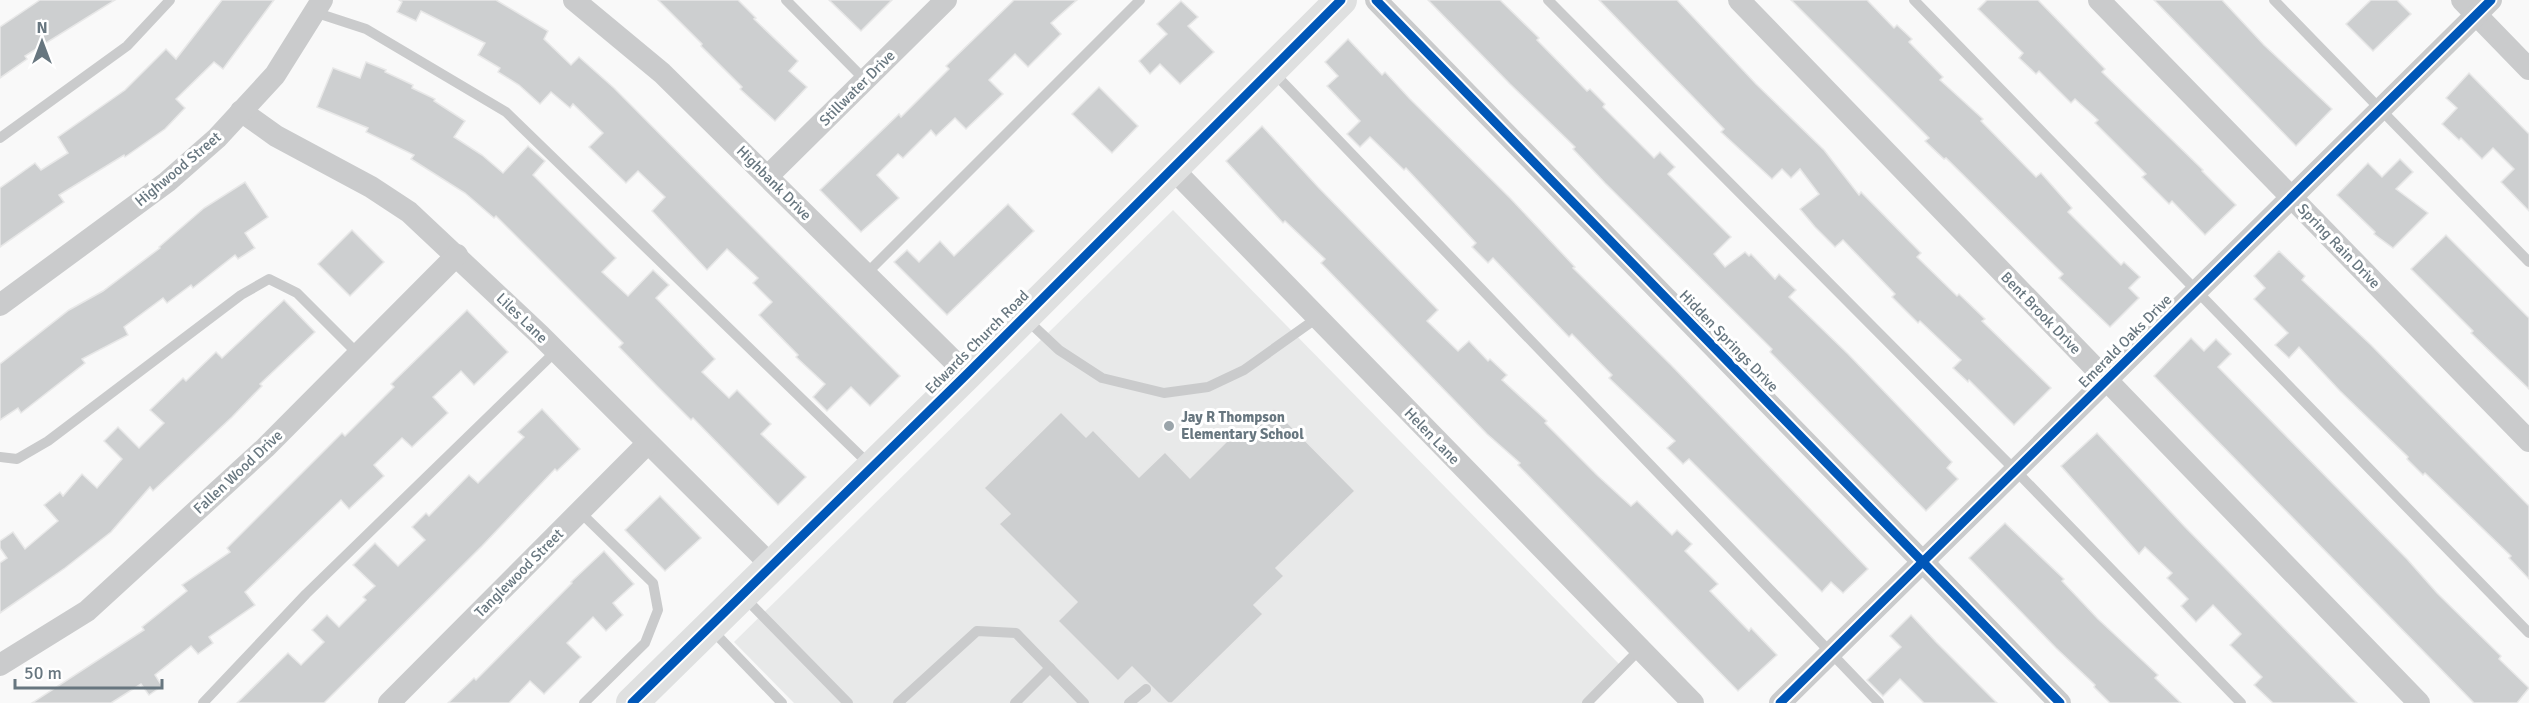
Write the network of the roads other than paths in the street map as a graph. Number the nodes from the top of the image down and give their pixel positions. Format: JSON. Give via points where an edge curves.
{"nodes":[{"id":1,"x":170,"y":0,"type":"edge"},
{"id":2,"x":574,"y":0,"type":"edge"},
{"id":3,"x":786,"y":0,"type":"edge"},
{"id":4,"x":946,"y":0,"type":"edge"},
{"id":5,"x":1140,"y":0,"type":"edge"},
{"id":6,"x":1341,"y":0,"type":"edge"},
{"id":7,"x":1376,"y":0,"type":"edge"},
{"id":8,"x":1548,"y":0,"type":"edge"},
{"id":9,"x":1739,"y":0,"type":"edge"},
{"id":10,"x":1914,"y":0,"type":"edge"},
{"id":11,"x":2099,"y":0,"type":"edge"},
{"id":12,"x":2274,"y":0,"type":"edge"},
{"id":13,"x":2476,"y":5,"type":"edge"},
{"id":14,"x":318,"y":6,"type":"edge"},
{"id":15,"x":2529,"y":69,"type":"edge"},
{"id":16,"x":1270,"y":70,"type":"junction"},
{"id":17,"x":865,"y":80,"type":"junction"},
{"id":18,"x":2380,"y":110,"type":"junction"},
{"id":19,"x":240,"y":111,"type":"junction"},
{"id":20,"x":0,"y":138,"type":"edge"},
{"id":21,"x":1172,"y":168,"type":"junction"},
{"id":22,"x":768,"y":177,"type":"junction"},
{"id":23,"x":2291,"y":198,"type":"junction"},
{"id":24,"x":457,"y":255,"type":"junction"},
{"id":25,"x":2529,"y":262,"type":"edge"},
{"id":26,"x":866,"y":274,"type":"junction"},
{"id":27,"x":2198,"y":290,"type":"junction"},
{"id":28,"x":0,"y":305,"type":"edge"},
{"id":29,"x":1024,"y":317,"type":"junction"},
{"id":30,"x":1317,"y":318,"type":"junction"},
{"id":31,"x":556,"y":351,"type":"junction"},
{"id":32,"x":358,"y":354,"type":"junction"},
{"id":33,"x":967,"y":374,"type":"junction"},
{"id":34,"x":2106,"y":380,"type":"junction"},
{"id":35,"x":2529,"y":441,"type":"edge"},
{"id":36,"x":648,"y":443,"type":"junction"},
{"id":37,"x":0,"y":457,"type":"edge"},
{"id":38,"x":872,"y":468,"type":"junction"},
{"id":39,"x":2015,"y":470,"type":"junction"},
{"id":40,"x":580,"y":512,"type":"junction"},
{"id":41,"x":1923,"y":562,"type":"junction"},
{"id":42,"x":772,"y":566,"type":"junction"},
{"id":43,"x":742,"y":596,"type":"junction"},
{"id":44,"x":710,"y":628,"type":"junction"},
{"id":45,"x":2529,"y":633,"type":"edge"},
{"id":46,"x":1640,"y":649,"type":"junction"},
{"id":47,"x":1831,"y":653,"type":"junction"},
{"id":48,"x":0,"y":665,"type":"edge"},
{"id":49,"x":1050,"y":668,"type":"junction"},
{"id":50,"x":1146,"y":689,"type":"dead end"},
{"id":51,"x":203,"y":703,"type":"edge"},
{"id":52,"x":389,"y":703,"type":"edge"},
{"id":53,"x":584,"y":703,"type":"edge"},
{"id":54,"x":632,"y":703,"type":"edge"},
{"id":55,"x":782,"y":703,"type":"edge"},
{"id":56,"x":848,"y":703,"type":"edge"},
{"id":57,"x":898,"y":703,"type":"edge"},
{"id":58,"x":1015,"y":703,"type":"edge"},
{"id":59,"x":1084,"y":703,"type":"edge"},
{"id":60,"x":1129,"y":703,"type":"edge"},
{"id":61,"x":1587,"y":703,"type":"edge"},
{"id":62,"x":1693,"y":703,"type":"edge"},
{"id":63,"x":1780,"y":703,"type":"edge"},
{"id":64,"x":1879,"y":703,"type":"edge"},
{"id":65,"x":2060,"y":703,"type":"edge"},
{"id":66,"x":2241,"y":703,"type":"edge"},
{"id":67,"x":2419,"y":703,"type":"edge"}],
"edges":[{"from":1,"to":20,"type":"lane","via":[[127,46]]},
{"from":2,"to":22,"type":"street","name":"Highbank Drive","via":[[662,73]]},
{"from":3,"to":17,"type":"lane"},
{"from":4,"to":17,"type":"street","name":"Stillwater Drive"},
{"from":5,"to":26,"type":"lane"},
{"from":6,"to":16,"type":"street","name":"Edwards Church Road"},
{"from":7,"to":41,"type":"street","name":"Hidden Springs Drive"},
{"from":8,"to":39,"type":"lane"},
{"from":9,"to":34,"type":"street","name":"Bent Brook Drive"},
{"from":10,"to":27,"type":"lane"},
{"from":11,"to":23,"type":"street","name":"Spring Rain Drive"},
{"from":12,"to":18,"type":"lane"},
{"from":13,"to":15,"type":"street"},
{"from":13,"to":18,"type":"street","name":"Emerald Oaks Drive"},
{"from":14,"to":19,"type":"street","name":"Highwood Street","via":[[274,75]]},
{"from":14,"to":38,"type":"lane","via":[[366,29],[506,112]]},
{"from":16,"to":21,"type":"street","name":"Edwards Church Road"},
{"from":16,"to":47,"type":"lane"},
{"from":17,"to":22,"type":"street","name":"Stillwater Drive"},
{"from":18,"to":23,"type":"street","name":"Emerald Oaks Drive"},
{"from":18,"to":25,"type":"lane"},
{"from":19,"to":24,"type":"street","name":"Liles Lane","via":[[284,141],[409,212]]},
{"from":19,"to":28,"type":"street","name":"Highwood Street","via":[[217,138],[167,182]]},
{"from":21,"to":29,"type":"street","name":"Edwards Church Road"},
{"from":21,"to":30,"type":"street","name":"Helen Lane"},
{"from":22,"to":26,"type":"street","name":"Highbank Drive"},
{"from":23,"to":27,"type":"street","name":"Emerald Oaks Drive"},
{"from":23,"to":35,"type":"street","name":"Spring Rain Drive"},
{"from":24,"to":31,"type":"street","name":"Liles Lane"},
{"from":24,"to":32,"type":"street","name":"Fallen Wood Drive"},
{"from":26,"to":33,"type":"street","name":"Highbank Drive"},
{"from":27,"to":34,"type":"street","name":"Emerald Oaks Drive"},
{"from":27,"to":45,"type":"lane"},
{"from":29,"to":30,"type":"lane","via":[[1059,350],[1102,378],[1164,393],[1208,387],[1244,370]]},
{"from":29,"to":33,"type":"street","name":"Edwards Church Road"},
{"from":30,"to":46,"type":"street","name":"Helen Lane"},
{"from":31,"to":36,"type":"street","name":"Liles Lane"},
{"from":31,"to":51,"type":"lane","via":[[306,594]]},
{"from":32,"to":37,"type":"lane","via":[[297,293],[269,279],[241,295],[48,441],[16,459]]},
{"from":32,"to":48,"type":"street","name":"Fallen Wood Drive","via":[[266,448],[87,611]]},
{"from":33,"to":38,"type":"street","name":"Edwards Church Road"},
{"from":34,"to":39,"type":"street","name":"Emerald Oaks Drive"},
{"from":34,"to":67,"type":"street","name":"Bent Brook Drive"},
{"from":36,"to":40,"type":"street","name":"Tanglewood Street"},
{"from":36,"to":42,"type":"street","name":"Liles Lane"},
{"from":38,"to":42,"type":"street","name":"Edwards Church Road"},
{"from":39,"to":41,"type":"street","name":"Emerald Oaks Drive"},
{"from":39,"to":66,"type":"lane"},
{"from":40,"to":52,"type":"street","name":"Tanglewood Street"},
{"from":40,"to":53,"type":"lane","via":[[653,583],[658,610],[645,643]]},
{"from":41,"to":47,"type":"street","name":"Emerald Oaks Drive"},
{"from":41,"to":65,"type":"street","name":"Hidden Springs Drive"},
{"from":42,"to":43,"type":"street","name":"Edwards Church Road"},
{"from":43,"to":44,"type":"street","name":"Edwards Church Road"},
{"from":43,"to":56,"type":"lane"},
{"from":44,"to":54,"type":"street","name":"Edwards Church Road"},
{"from":44,"to":55,"type":"lane"},
{"from":46,"to":61,"type":"lane"},
{"from":46,"to":62,"type":"street","name":"Helen Lane"},
{"from":47,"to":63,"type":"street","name":"Emerald Oaks Drive"},
{"from":47,"to":64,"type":"lane"},
{"from":49,"to":57,"type":"lane","via":[[1016,633],[977,631]]},
{"from":49,"to":58,"type":"lane"},
{"from":49,"to":59,"type":"lane"},
{"from":50,"to":60,"type":"lane"}]}
